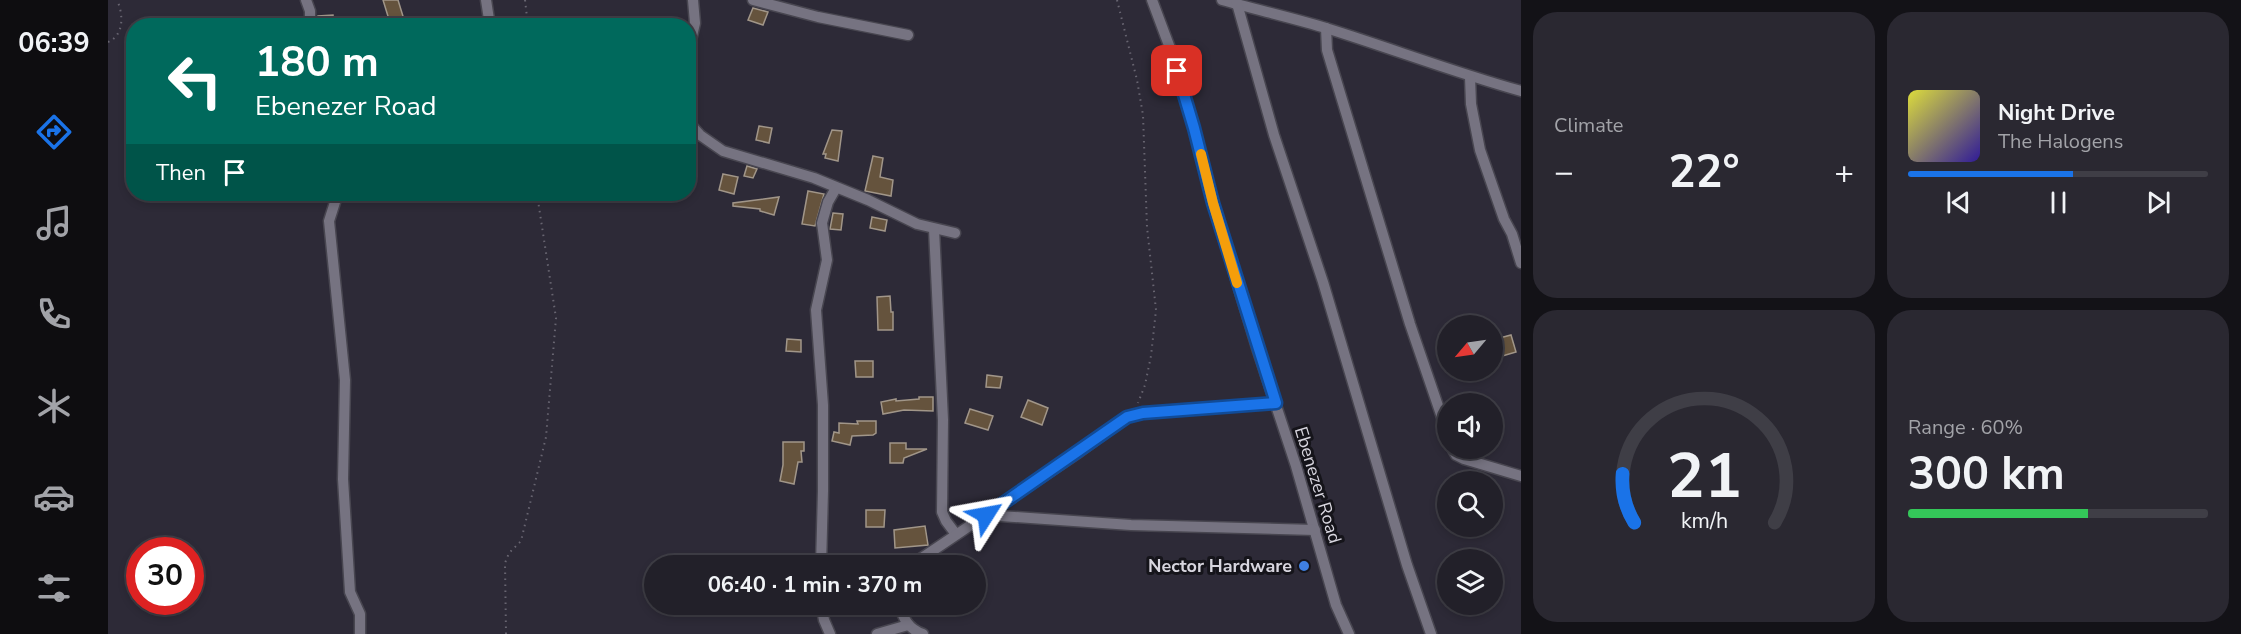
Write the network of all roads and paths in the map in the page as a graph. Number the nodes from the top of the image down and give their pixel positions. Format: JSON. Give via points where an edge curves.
{"nodes":[{"id":1,"x":117,"y":0,"type":"edge"},
{"id":2,"x":306,"y":0,"type":"edge"},
{"id":3,"x":486,"y":0,"type":"edge"},
{"id":4,"x":525,"y":0,"type":"edge"},
{"id":5,"x":693,"y":0,"type":"edge"},
{"id":6,"x":753,"y":0,"type":"edge"},
{"id":7,"x":1117,"y":0,"type":"edge"},
{"id":8,"x":1152,"y":0,"type":"edge"},
{"id":9,"x":1222,"y":0,"type":"edge"},
{"id":10,"x":1236,"y":2,"type":"edge"},
{"id":11,"x":310,"y":18,"type":"edge"},
{"id":12,"x":489,"y":18,"type":"edge"},
{"id":13,"x":527,"y":18,"type":"edge"},
{"id":14,"x":695,"y":18,"type":"edge"},
{"id":15,"x":1326,"y":28,"type":"junction"},
{"id":16,"x":908,"y":35,"type":"dead end"},
{"id":17,"x":108,"y":42,"type":"edge"},
{"id":18,"x":1470,"y":76,"type":"junction"},
{"id":19,"x":1521,"y":92,"type":"edge"},
{"id":20,"x":696,"y":130,"type":"edge"},
{"id":21,"x":836,"y":188,"type":"junction"},
{"id":22,"x":335,"y":201,"type":"edge"},
{"id":23,"x":538,"y":201,"type":"edge"},
{"id":24,"x":934,"y":229,"type":"junction"},
{"id":25,"x":1517,"y":231,"type":"edge"},
{"id":26,"x":955,"y":233,"type":"dead end"},
{"id":27,"x":1521,"y":263,"type":"edge"},
{"id":28,"x":1276,"y":403,"type":"junction"},
{"id":29,"x":1437,"y":403,"type":"edge"},
{"id":30,"x":1134,"y":414,"type":"junction"},
{"id":31,"x":1464,"y":459,"type":"edge"},
{"id":32,"x":1521,"y":476,"type":"edge"},
{"id":33,"x":986,"y":515,"type":"junction"},
{"id":34,"x":1314,"y":530,"type":"junction"},
{"id":35,"x":956,"y":533,"type":"junction"},
{"id":36,"x":821,"y":555,"type":"edge"},
{"id":37,"x":925,"y":555,"type":"edge"},
{"id":38,"x":823,"y":615,"type":"edge"},
{"id":39,"x":902,"y":615,"type":"edge"},
{"id":40,"x":908,"y":625,"type":"junction"},
{"id":41,"x":360,"y":634,"type":"edge"},
{"id":42,"x":506,"y":634,"type":"edge"},
{"id":43,"x":830,"y":634,"type":"edge"},
{"id":44,"x":878,"y":634,"type":"edge"},
{"id":45,"x":922,"y":634,"type":"edge"},
{"id":46,"x":1349,"y":634,"type":"edge"},
{"id":47,"x":1431,"y":634,"type":"edge"}],
"edges":[{"from":1,"to":17,"type":"path","via":[[123,14],[118,34]]},
{"from":2,"to":11,"type":"street"},
{"from":3,"to":12,"type":"street"},
{"from":4,"to":13,"type":"path"},
{"from":5,"to":14,"type":"street"},
{"from":6,"to":16,"type":"street"},
{"from":7,"to":30,"type":"path","via":[[1143,115],[1147,227],[1156,310],[1145,385]]},
{"from":8,"to":28,"type":"street","name":"Ebenezer Road","via":[[1173,56],[1213,203]]},
{"from":9,"to":10,"type":"street"},
{"from":10,"to":15,"type":"street"},
{"from":10,"to":47,"type":"street"},
{"from":15,"to":18,"type":"street"},
{"from":15,"to":29,"type":"street","via":[[1327,50]]},
{"from":18,"to":19,"type":"street"},
{"from":18,"to":25,"type":"street","via":[[1480,150],[1504,219]]},
{"from":20,"to":21,"type":"street","via":[[723,152]]},
{"from":21,"to":24,"type":"street"},
{"from":21,"to":36,"type":"street","via":[[822,223],[827,260],[816,310],[823,405]]},
{"from":22,"to":41,"type":"street","via":[[329,221],[345,380],[343,479],[350,592],[360,614]]},
{"from":23,"to":42,"type":"path","via":[[556,318],[546,437],[521,541],[505,563]]},
{"from":24,"to":26,"type":"street"},
{"from":24,"to":35,"type":"street","via":[[943,420],[942,512]]},
{"from":25,"to":27,"type":"street"},
{"from":28,"to":30,"type":"street"},
{"from":28,"to":34,"type":"street","name":"Ebenezer Road"},
{"from":30,"to":33,"type":"street"},
{"from":31,"to":32,"type":"street"},
{"from":33,"to":34,"type":"street","via":[[1131,525]]},
{"from":33,"to":35,"type":"street"},
{"from":34,"to":46,"type":"street","name":"Ebenezer Road","via":[[1336,605]]},
{"from":35,"to":37,"type":"street"},
{"from":38,"to":43,"type":"street"},
{"from":39,"to":40,"type":"street"},
{"from":40,"to":44,"type":"street"},
{"from":40,"to":45,"type":"street"}]}
